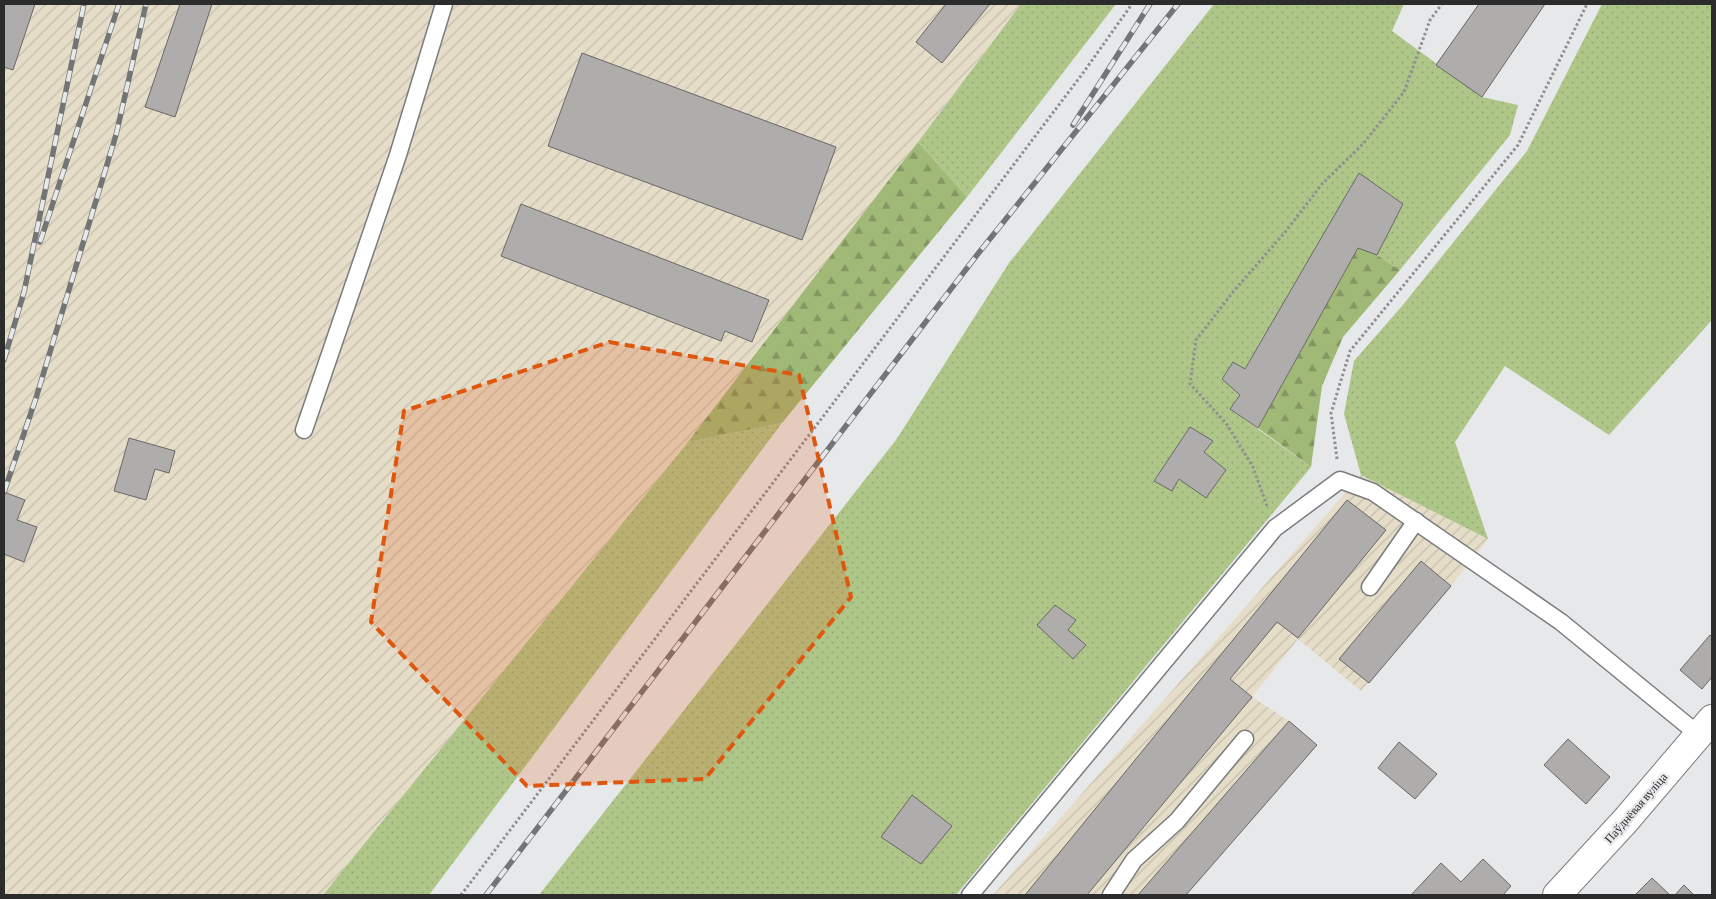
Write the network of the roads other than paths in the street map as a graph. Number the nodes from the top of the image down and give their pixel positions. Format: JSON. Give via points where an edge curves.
{"nodes":[{"id":1,"x":444,"y":4,"type":"edge"},
{"id":2,"x":304,"y":430,"type":"dead end"},
{"id":3,"x":1416,"y":521,"type":"junction"},
{"id":4,"x":1370,"y":587,"type":"dead end"},
{"id":5,"x":1706,"y":727,"type":"edge"},
{"id":6,"x":1245,"y":739,"type":"dead end"},
{"id":7,"x":970,"y":895,"type":"edge"},
{"id":8,"x":1111,"y":895,"type":"edge"},
{"id":9,"x":1557,"y":895,"type":"edge"}],
"edges":[{"from":1,"to":2,"type":"lane","via":[[398,155]]},
{"from":3,"to":4,"type":"lane"},
{"from":3,"to":5,"type":"lane"},
{"from":3,"to":7,"type":"lane","via":[[1373,492],[1340,480],[1275,528]]},
{"from":5,"to":9,"type":"street","name":"Паўднёвая вуліца"},
{"from":6,"to":8,"type":"lane","via":[[1177,821],[1134,860]]}]}
